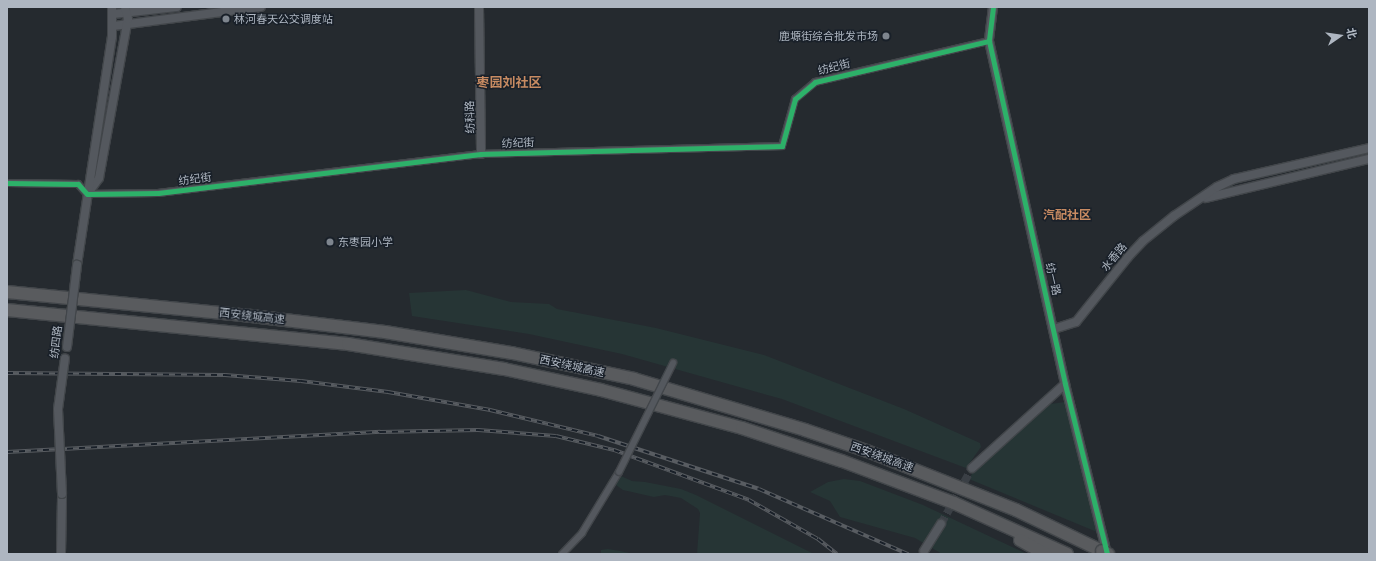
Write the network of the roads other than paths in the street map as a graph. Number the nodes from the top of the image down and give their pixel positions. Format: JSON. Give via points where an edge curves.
{"nodes":[{"id":1,"x":177,"y":7,"type":"edge"},
{"id":2,"x":261,"y":7,"type":"edge"},
{"id":3,"x":480,"y":7,"type":"edge"},
{"id":4,"x":993,"y":7,"type":"edge"},
{"id":5,"x":126,"y":10,"type":"edge"},
{"id":6,"x":113,"y":11,"type":"edge"},
{"id":7,"x":127,"y":24,"type":"junction"},
{"id":8,"x":113,"y":26,"type":"junction"},
{"id":9,"x":989,"y":41,"type":"junction"},
{"id":10,"x":1369,"y":148,"type":"edge"},
{"id":11,"x":481,"y":154,"type":"junction"},
{"id":12,"x":1369,"y":159,"type":"edge"},
{"id":13,"x":7,"y":183,"type":"edge"},
{"id":14,"x":87,"y":194,"type":"junction"},
{"id":15,"x":1196,"y":202,"type":"junction"},
{"id":16,"x":7,"y":292,"type":"edge"},
{"id":17,"x":7,"y":310,"type":"edge"},
{"id":18,"x":1054,"y":329,"type":"junction"},
{"id":19,"x":673,"y":363,"type":"dead end"},
{"id":20,"x":1065,"y":384,"type":"junction"},
{"id":21,"x":972,"y":468,"type":"tunnel mouth"},
{"id":22,"x":954,"y":503,"type":"junction"},
{"id":23,"x":941,"y":524,"type":"tunnel mouth"},
{"id":24,"x":924,"y":551,"type":"dead end"},
{"id":25,"x":1106,"y":553,"type":"edge"},
{"id":26,"x":61,"y":554,"type":"edge"},
{"id":27,"x":562,"y":554,"type":"edge"},
{"id":28,"x":1044,"y":554,"type":"edge"},
{"id":29,"x":1066,"y":554,"type":"edge"}],
"edges":[{"from":1,"to":5,"type":"street"},
{"from":2,"to":7,"type":"street"},
{"from":3,"to":11,"type":"street","name":"纺科路"},
{"from":4,"to":9,"type":"street","name":"纺一路"},
{"from":5,"to":6,"type":"street"},
{"from":5,"to":7,"type":"street","name":"纺四路"},
{"from":6,"to":8,"type":"street","name":"纺四路"},
{"from":7,"to":8,"type":"street"},
{"from":7,"to":14,"type":"street","name":"纺四路","via":[[99,178]]},
{"from":8,"to":14,"type":"street","name":"纺四路"},
{"from":9,"to":11,"type":"street","name":"纺纪街","via":[[815,82],[796,99],[782,146]]},
{"from":9,"to":18,"type":"street","name":"纺一路"},
{"from":10,"to":15,"type":"street","name":"水香路","via":[[1234,179]]},
{"from":11,"to":14,"type":"street","name":"纺纪街","via":[[158,193]]},
{"from":12,"to":15,"type":"street","name":"水香路","via":[[1226,192]]},
{"from":13,"to":14,"type":"street","via":[[78,184]]},
{"from":14,"to":26,"type":"street","name":"纺四路","bridge":true,"via":[[58,409],[62,494]]},
{"from":15,"to":18,"type":"street","name":"水香路","via":[[1162,225],[1135,249],[1076,322]]},
{"from":16,"to":25,"type":"highway","name":"西安绕城高速","via":[[385,332],[512,353],[634,379],[867,451],[1016,510]]},
{"from":17,"to":22,"type":"highway","name":"西安绕城高速","via":[[348,344],[504,369],[636,398],[735,426],[842,460]]},
{"from":18,"to":20,"type":"street","name":"纺一路"},
{"from":19,"to":27,"type":"street","bridge":true,"via":[[619,472],[582,533]]},
{"from":20,"to":21,"type":"street"},
{"from":20,"to":25,"type":"street","name":"纺一路"},
{"from":22,"to":28,"type":"highway"},
{"from":22,"to":29,"type":"highway","name":"西安绕城高速"},
{"from":23,"to":24,"type":"street"}]}
